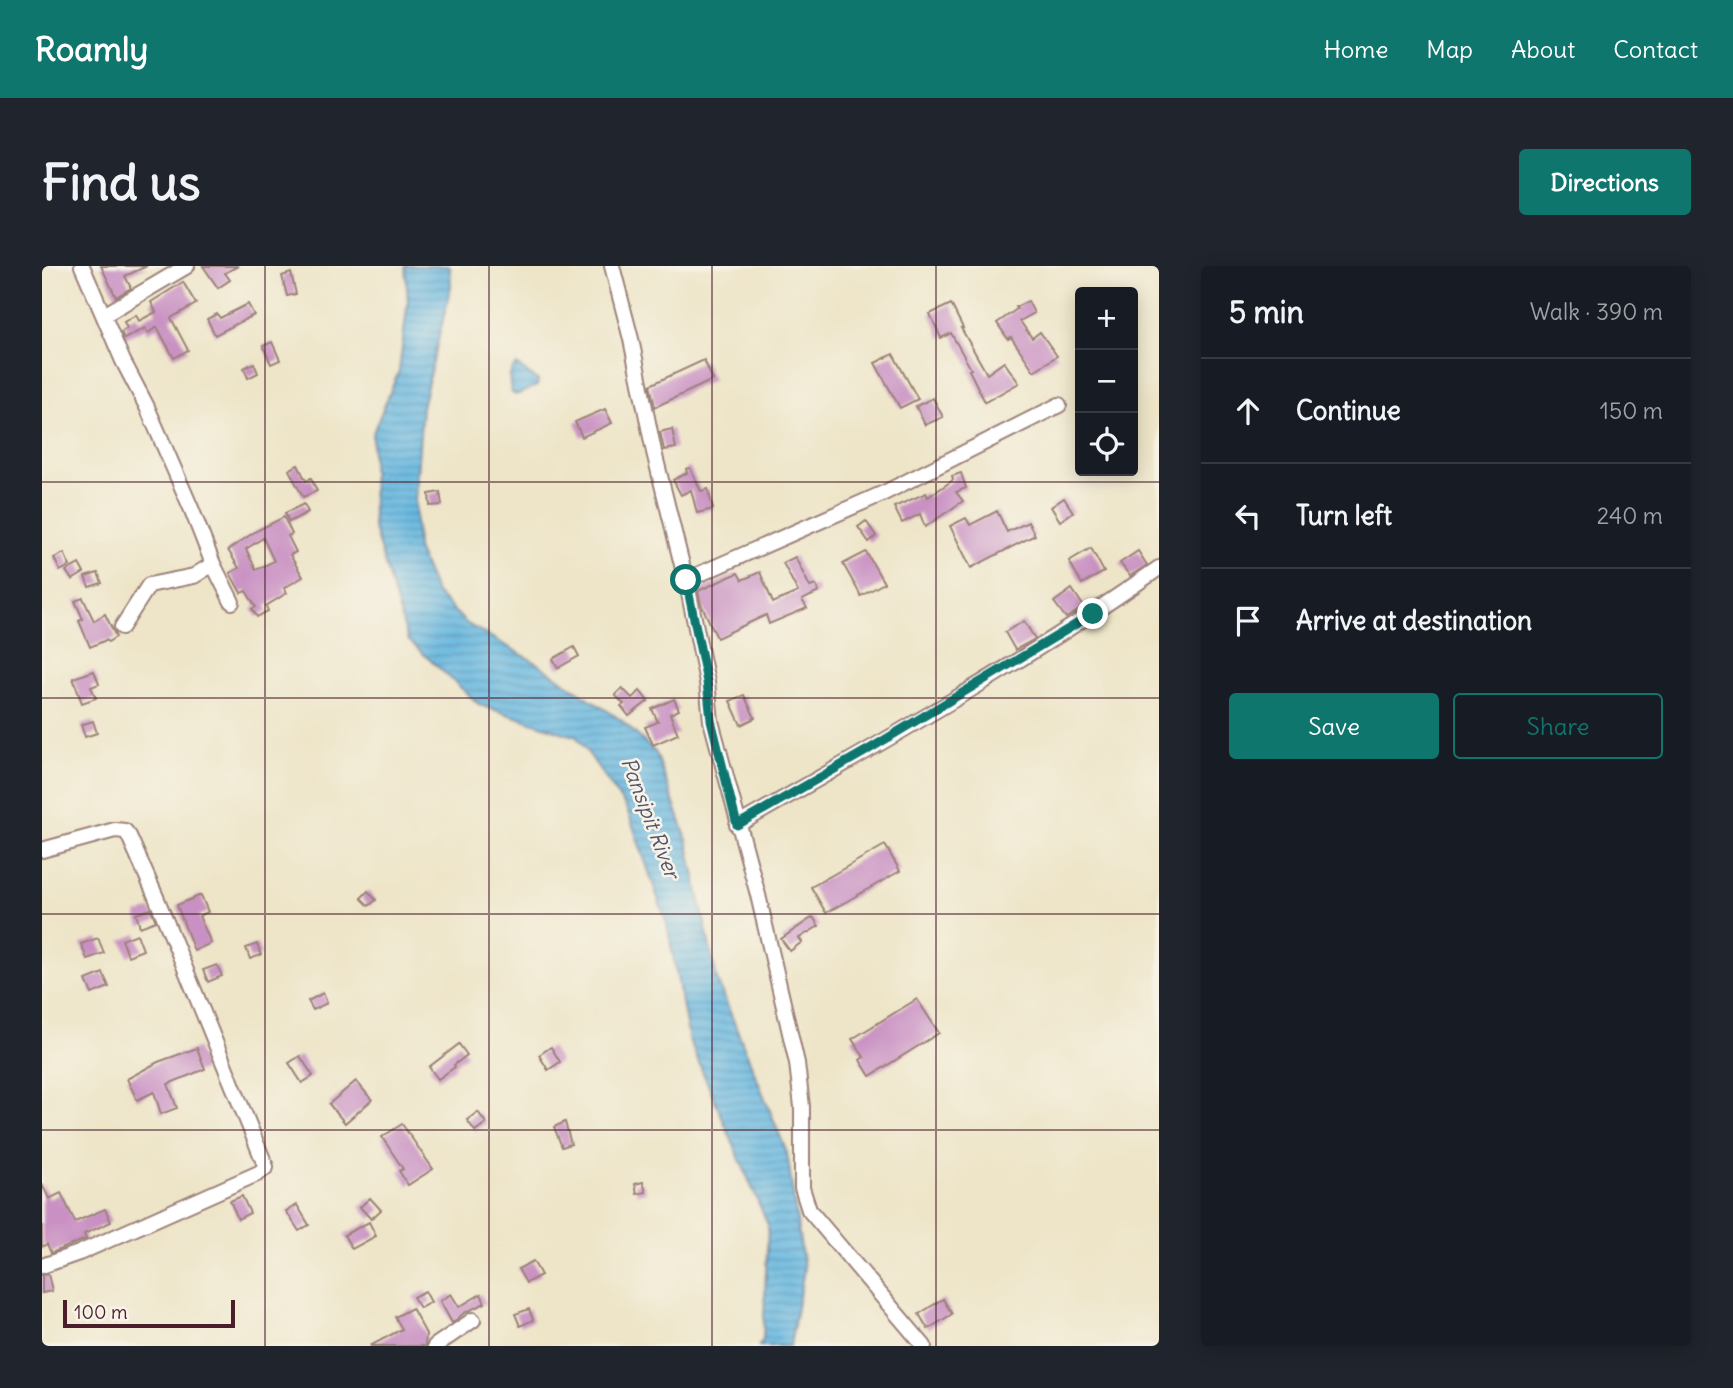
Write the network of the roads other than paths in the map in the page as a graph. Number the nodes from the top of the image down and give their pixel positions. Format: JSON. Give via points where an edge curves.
{"nodes":[{"id":1,"x":82,"y":266,"type":"edge"},
{"id":2,"x":187,"y":266,"type":"edge"},
{"id":3,"x":612,"y":266,"type":"edge"},
{"id":4,"x":104,"y":315,"type":"junction"},
{"id":5,"x":1059,"y":405,"type":"dead end"},
{"id":6,"x":213,"y":564,"type":"junction"},
{"id":7,"x":1159,"y":568,"type":"edge"},
{"id":8,"x":686,"y":580,"type":"junction"},
{"id":9,"x":232,"y":602,"type":"dead end"},
{"id":10,"x":122,"y":627,"type":"dead end"},
{"id":11,"x":737,"y":825,"type":"junction"},
{"id":12,"x":42,"y":850,"type":"edge"},
{"id":13,"x":42,"y":1266,"type":"edge"},
{"id":14,"x":473,"y":1320,"type":"dead end"},
{"id":15,"x":435,"y":1346,"type":"edge"},
{"id":16,"x":924,"y":1346,"type":"edge"}],
"edges":[{"from":1,"to":4,"type":"street"},
{"from":2,"to":4,"type":"street"},
{"from":3,"to":8,"type":"street"},
{"from":4,"to":6,"type":"street"},
{"from":5,"to":8,"type":"street","via":[[884,493]]},
{"from":6,"to":9,"type":"street"},
{"from":6,"to":10,"type":"street","via":[[194,576],[149,585]]},
{"from":7,"to":11,"type":"street","via":[[1069,629]]},
{"from":8,"to":11,"type":"street","via":[[711,720]]},
{"from":11,"to":16,"type":"street","via":[[797,1063],[802,1188],[809,1210]]},
{"from":12,"to":13,"type":"street","via":[[115,830],[129,836],[266,1167]]},
{"from":14,"to":15,"type":"street"}]}
